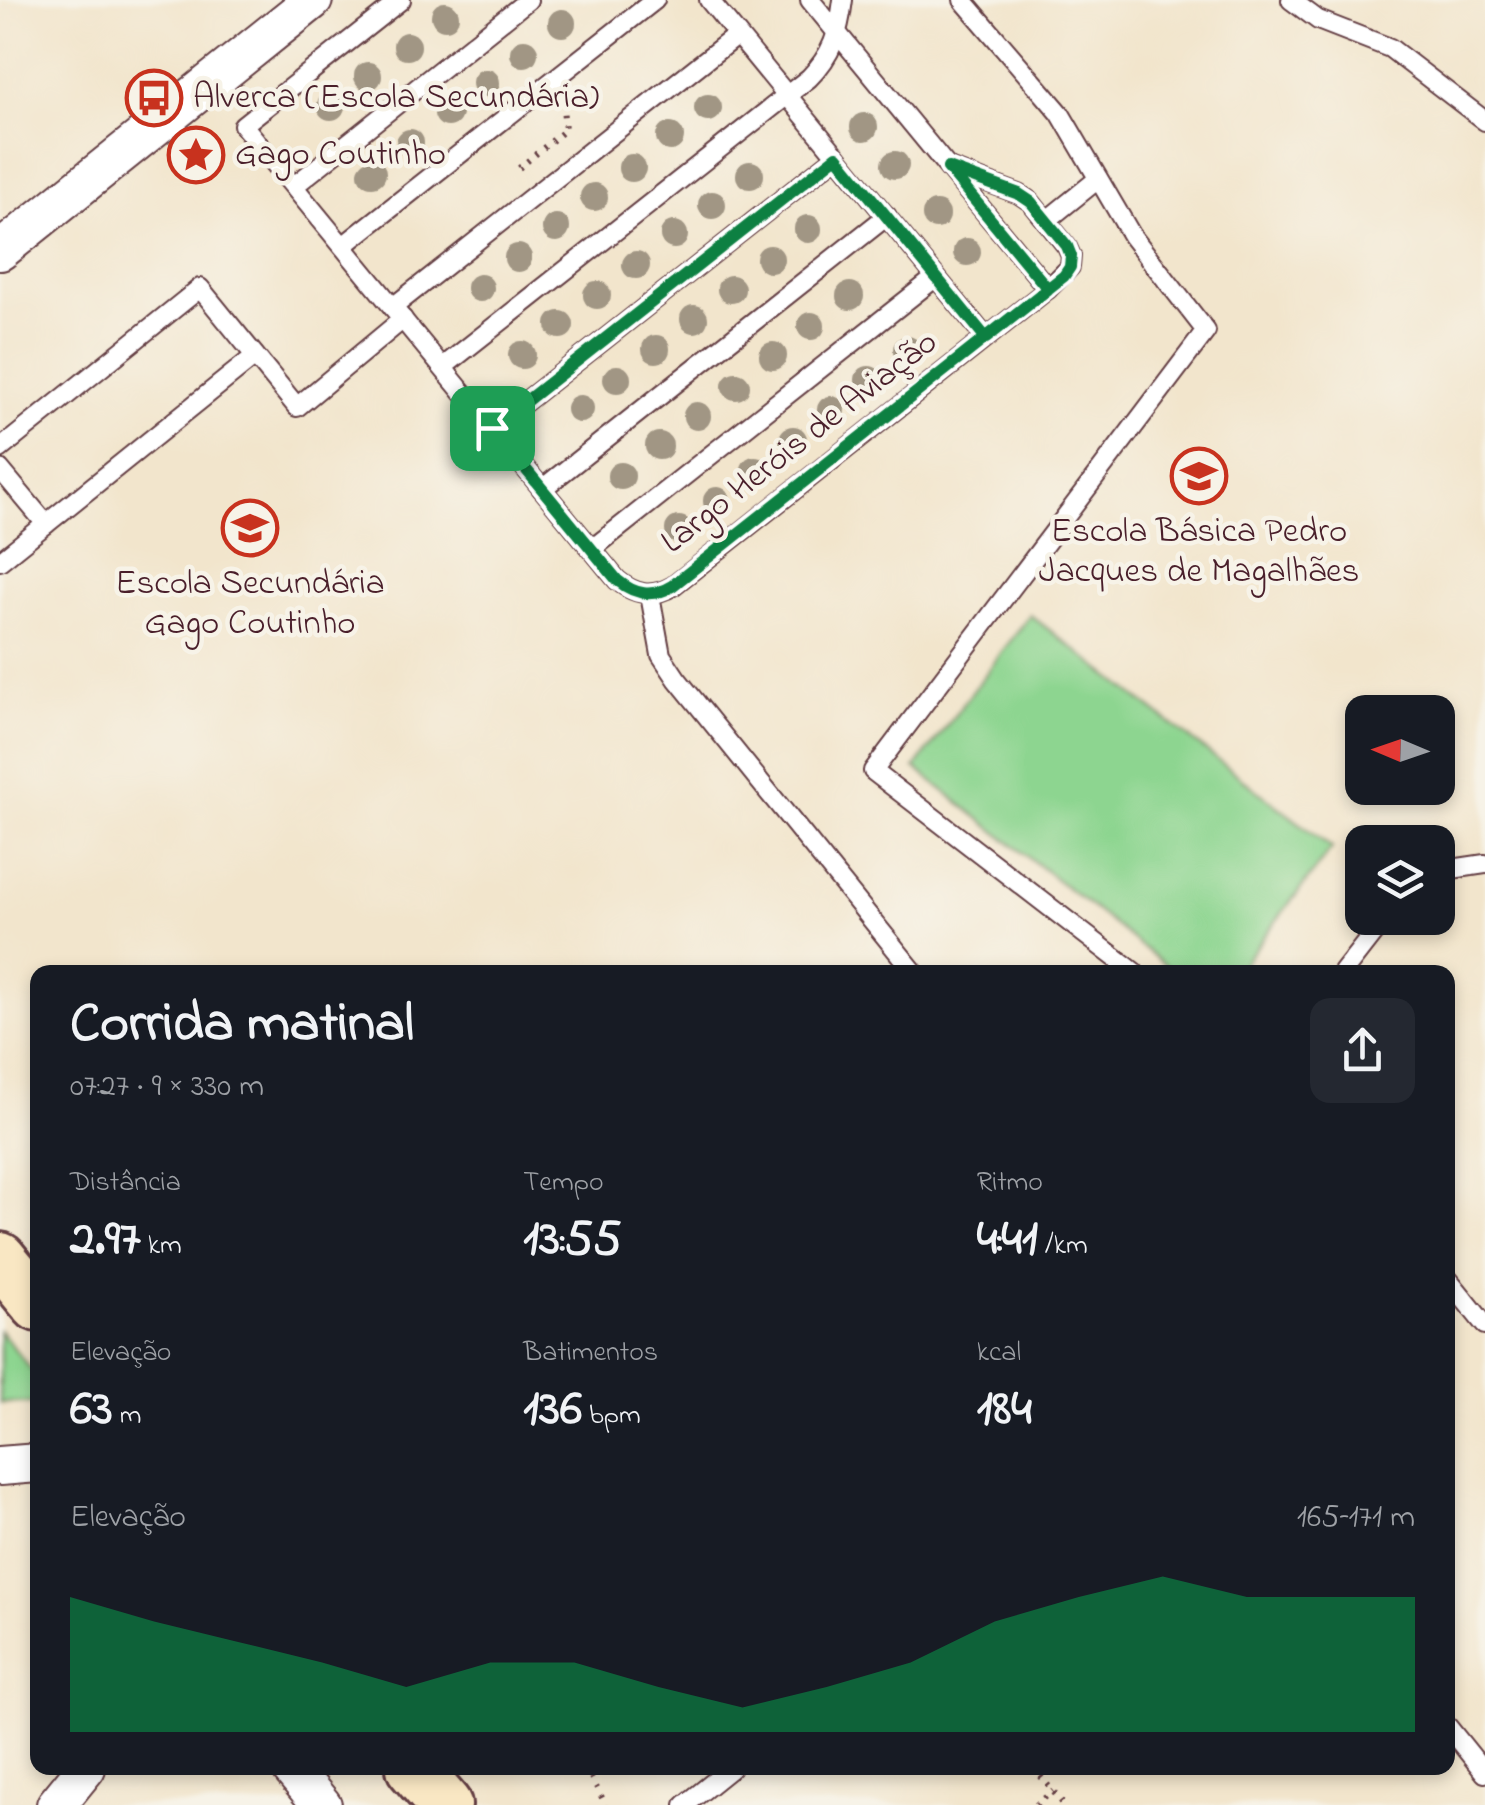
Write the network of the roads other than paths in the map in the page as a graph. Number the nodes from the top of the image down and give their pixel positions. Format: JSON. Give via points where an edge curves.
{"nodes":[{"id":1,"x":312,"y":0,"type":"edge"},
{"id":2,"x":402,"y":0,"type":"edge"},
{"id":3,"x":528,"y":0,"type":"edge"},
{"id":4,"x":655,"y":0,"type":"edge"},
{"id":5,"x":709,"y":0,"type":"edge"},
{"id":6,"x":810,"y":0,"type":"edge"},
{"id":7,"x":843,"y":0,"type":"edge"},
{"id":8,"x":963,"y":0,"type":"edge"},
{"id":9,"x":1291,"y":0,"type":"edge"},
{"id":10,"x":737,"y":34,"type":"junction"},
{"id":11,"x":838,"y":34,"type":"junction"},
{"id":12,"x":787,"y":95,"type":"junction"},
{"id":13,"x":1485,"y":121,"type":"edge"},
{"id":14,"x":837,"y":156,"type":"junction"},
{"id":15,"x":948,"y":168,"type":"junction"},
{"id":16,"x":1098,"y":178,"type":"junction"},
{"id":17,"x":294,"y":186,"type":"junction"},
{"id":18,"x":886,"y":216,"type":"junction"},
{"id":19,"x":1046,"y":220,"type":"junction"},
{"id":20,"x":343,"y":246,"type":"junction"},
{"id":21,"x":0,"y":251,"type":"edge"},
{"id":22,"x":936,"y":277,"type":"junction"},
{"id":23,"x":1048,"y":289,"type":"junction"},
{"id":24,"x":398,"y":313,"type":"junction"},
{"id":25,"x":986,"y":338,"type":"junction"},
{"id":26,"x":255,"y":356,"type":"junction"},
{"id":27,"x":443,"y":368,"type":"junction"},
{"id":28,"x":492,"y":428,"type":"junction"},
{"id":29,"x":0,"y":449,"type":"edge"},
{"id":30,"x":0,"y":469,"type":"edge"},
{"id":31,"x":542,"y":488,"type":"junction"},
{"id":32,"x":46,"y":524,"type":"junction"},
{"id":33,"x":592,"y":549,"type":"junction"},
{"id":34,"x":0,"y":561,"type":"edge"},
{"id":35,"x":650,"y":594,"type":"junction"},
{"id":36,"x":1485,"y":864,"type":"edge"},
{"id":37,"x":1455,"y":868,"type":"edge"},
{"id":38,"x":1372,"y":935,"type":"edge"},
{"id":39,"x":908,"y":965,"type":"edge"},
{"id":40,"x":1125,"y":965,"type":"edge"},
{"id":41,"x":1349,"y":965,"type":"edge"},
{"id":42,"x":0,"y":1259,"type":"edge"},
{"id":43,"x":1455,"y":1288,"type":"edge"},
{"id":44,"x":30,"y":1295,"type":"edge"},
{"id":45,"x":1485,"y":1325,"type":"edge"},
{"id":46,"x":30,"y":1464,"type":"edge"},
{"id":47,"x":0,"y":1466,"type":"edge"},
{"id":48,"x":1455,"y":1736,"type":"edge"},
{"id":49,"x":1485,"y":1773,"type":"edge"},
{"id":50,"x":80,"y":1775,"type":"edge"},
{"id":51,"x":297,"y":1775,"type":"edge"},
{"id":52,"x":419,"y":1775,"type":"edge"},
{"id":53,"x":722,"y":1775,"type":"edge"},
{"id":54,"x":56,"y":1805,"type":"edge"},
{"id":55,"x":322,"y":1805,"type":"edge"},
{"id":56,"x":445,"y":1805,"type":"edge"},
{"id":57,"x":685,"y":1805,"type":"edge"}],
"edges":[{"from":1,"to":21,"type":"street"},
{"from":2,"to":17,"type":"lane","name":"Largo Heróis de Aviação","via":[[243,125]]},
{"from":3,"to":17,"type":"lane"},
{"from":4,"to":20,"type":"lane"},
{"from":5,"to":10,"type":"lane"},
{"from":6,"to":11,"type":"lane"},
{"from":7,"to":11,"type":"lane"},
{"from":8,"to":16,"type":"lane","via":[[1060,114]]},
{"from":9,"to":13,"type":"lane","via":[[1318,20],[1390,48]]},
{"from":10,"to":12,"type":"lane"},
{"from":10,"to":24,"type":"lane"},
{"from":11,"to":12,"type":"lane","via":[[822,65]]},
{"from":11,"to":15,"type":"lane"},
{"from":12,"to":14,"type":"lane"},
{"from":12,"to":27,"type":"lane"},
{"from":14,"to":18,"type":"lane"},
{"from":14,"to":28,"type":"lane"},
{"from":15,"to":19,"type":"lane","via":[[1019,194]]},
{"from":15,"to":23,"type":"lane"},
{"from":16,"to":19,"type":"lane"},
{"from":16,"to":40,"type":"lane","via":[[1132,236],[1206,331],[874,771]]},
{"from":17,"to":20,"type":"lane","name":"Largo Heróis de Aviação"},
{"from":18,"to":22,"type":"lane"},
{"from":18,"to":31,"type":"lane"},
{"from":19,"to":23,"type":"lane","via":[[1071,256],[1064,276]]},
{"from":20,"to":24,"type":"lane","name":"Largo Heróis de Aviação"},
{"from":22,"to":25,"type":"lane"},
{"from":22,"to":33,"type":"lane"},
{"from":23,"to":25,"type":"lane","name":"Largo Heróis de Aviação"},
{"from":24,"to":26,"type":"lane","via":[[297,407]]},
{"from":24,"to":27,"type":"lane","name":"Largo Heróis de Aviação"},
{"from":25,"to":35,"type":"lane","name":"Largo Heróis de Aviação","via":[[672,586]]},
{"from":26,"to":29,"type":"lane","via":[[200,288]]},
{"from":26,"to":32,"type":"lane"},
{"from":27,"to":28,"type":"lane","name":"Largo Heróis de Aviação"},
{"from":28,"to":31,"type":"lane","name":"Largo Heróis de Aviação"},
{"from":30,"to":32,"type":"lane"},
{"from":31,"to":33,"type":"lane","name":"Largo Heróis de Aviação"},
{"from":32,"to":34,"type":"lane"},
{"from":33,"to":35,"type":"lane","name":"Largo Heróis de Aviação","via":[[626,588]]},
{"from":35,"to":39,"type":"lane","via":[[661,655],[677,679]]},
{"from":36,"to":37,"type":"lane"},
{"from":38,"to":41,"type":"lane"},
{"from":42,"to":44,"type":"main road"},
{"from":43,"to":45,"type":"lane"},
{"from":46,"to":47,"type":"street"},
{"from":48,"to":49,"type":"lane"},
{"from":50,"to":54,"type":"street"},
{"from":51,"to":55,"type":"street"},
{"from":52,"to":56,"type":"main road"},
{"from":53,"to":57,"type":"lane"}]}
